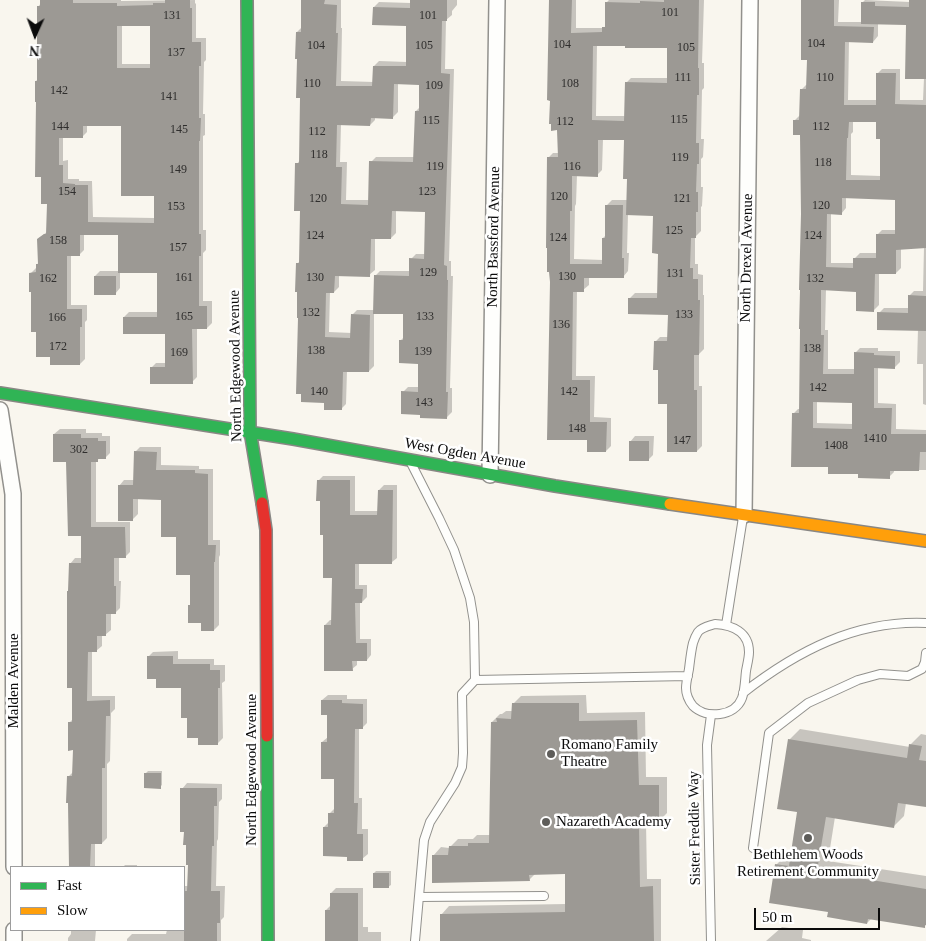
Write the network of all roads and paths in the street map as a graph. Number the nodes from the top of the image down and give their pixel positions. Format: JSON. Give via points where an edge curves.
{"nodes":[{"id":1,"x":246,"y":0,"type":"edge"},
{"id":2,"x":497,"y":0,"type":"edge"},
{"id":3,"x":750,"y":0,"type":"edge"},
{"id":4,"x":0,"y":393,"type":"edge"},
{"id":5,"x":0,"y":410,"type":"edge"},
{"id":6,"x":250,"y":432,"type":"junction"},
{"id":7,"x":408,"y":459,"type":"junction"},
{"id":8,"x":490,"y":475,"type":"junction"},
{"id":9,"x":744,"y":515,"type":"junction"},
{"id":10,"x":926,"y":542,"type":"edge"},
{"id":11,"x":926,"y":623,"type":"edge"},
{"id":12,"x":726,"y":624,"type":"junction"},
{"id":13,"x":926,"y":653,"type":"edge"},
{"id":14,"x":688,"y":676,"type":"junction"},
{"id":15,"x":475,"y":680,"type":"junction"},
{"id":16,"x":742,"y":692,"type":"junction"},
{"id":17,"x":711,"y":715,"type":"junction"},
{"id":18,"x":753,"y":848,"type":"dead end"},
{"id":19,"x":14,"y":866,"type":"edge"},
{"id":20,"x":544,"y":896,"type":"dead end"},
{"id":21,"x":418,"y":897,"type":"junction"},
{"id":22,"x":268,"y":941,"type":"edge"},
{"id":23,"x":415,"y":941,"type":"edge"},
{"id":24,"x":711,"y":941,"type":"edge"}],
"edges":[{"from":1,"to":6,"type":"main road","name":"North Edgewood Avenue"},
{"from":2,"to":8,"type":"street","name":"North Bassford Avenue"},
{"from":3,"to":9,"type":"street","name":"North Drexel Avenue"},
{"from":4,"to":6,"type":"main road","name":"West Ogden Avenue"},
{"from":5,"to":19,"type":"street","name":"Malden Avenue","via":[[13,494]]},
{"from":6,"to":7,"type":"main road","name":"West Ogden Avenue"},
{"from":6,"to":22,"type":"main road","name":"North Edgewood Avenue","via":[[266,530]]},
{"from":7,"to":8,"type":"main road","name":"West Ogden Avenue"},
{"from":7,"to":15,"type":"lane","via":[[454,550],[470,598],[474,622]]},
{"from":8,"to":9,"type":"main road","name":"West Ogden Avenue"},
{"from":9,"to":10,"type":"main road","name":"West Ogden Avenue"},
{"from":9,"to":12,"type":"lane"},
{"from":11,"to":16,"type":"lane","via":[[883,625],[837,637],[769,672]]},
{"from":12,"to":14,"type":"lane","via":[[715,624],[698,632],[693,641]]},
{"from":12,"to":16,"type":"lane","via":[[744,636],[748,644]]},
{"from":13,"to":18,"type":"lane","via":[[922,669],[908,676],[880,674],[858,680],[808,703],[769,733]]},
{"from":14,"to":15,"type":"lane"},
{"from":14,"to":17,"type":"lane","via":[[688,699],[701,712]]},
{"from":15,"to":21,"type":"lane","via":[[462,694],[462,767],[430,822],[424,840]]},
{"from":16,"to":17,"type":"lane","via":[[736,706],[722,714]]},
{"from":17,"to":24,"type":"lane","name":"Sister Freddie Way","via":[[708,745]]},
{"from":20,"to":21,"type":"lane"},
{"from":21,"to":23,"type":"lane"}]}
